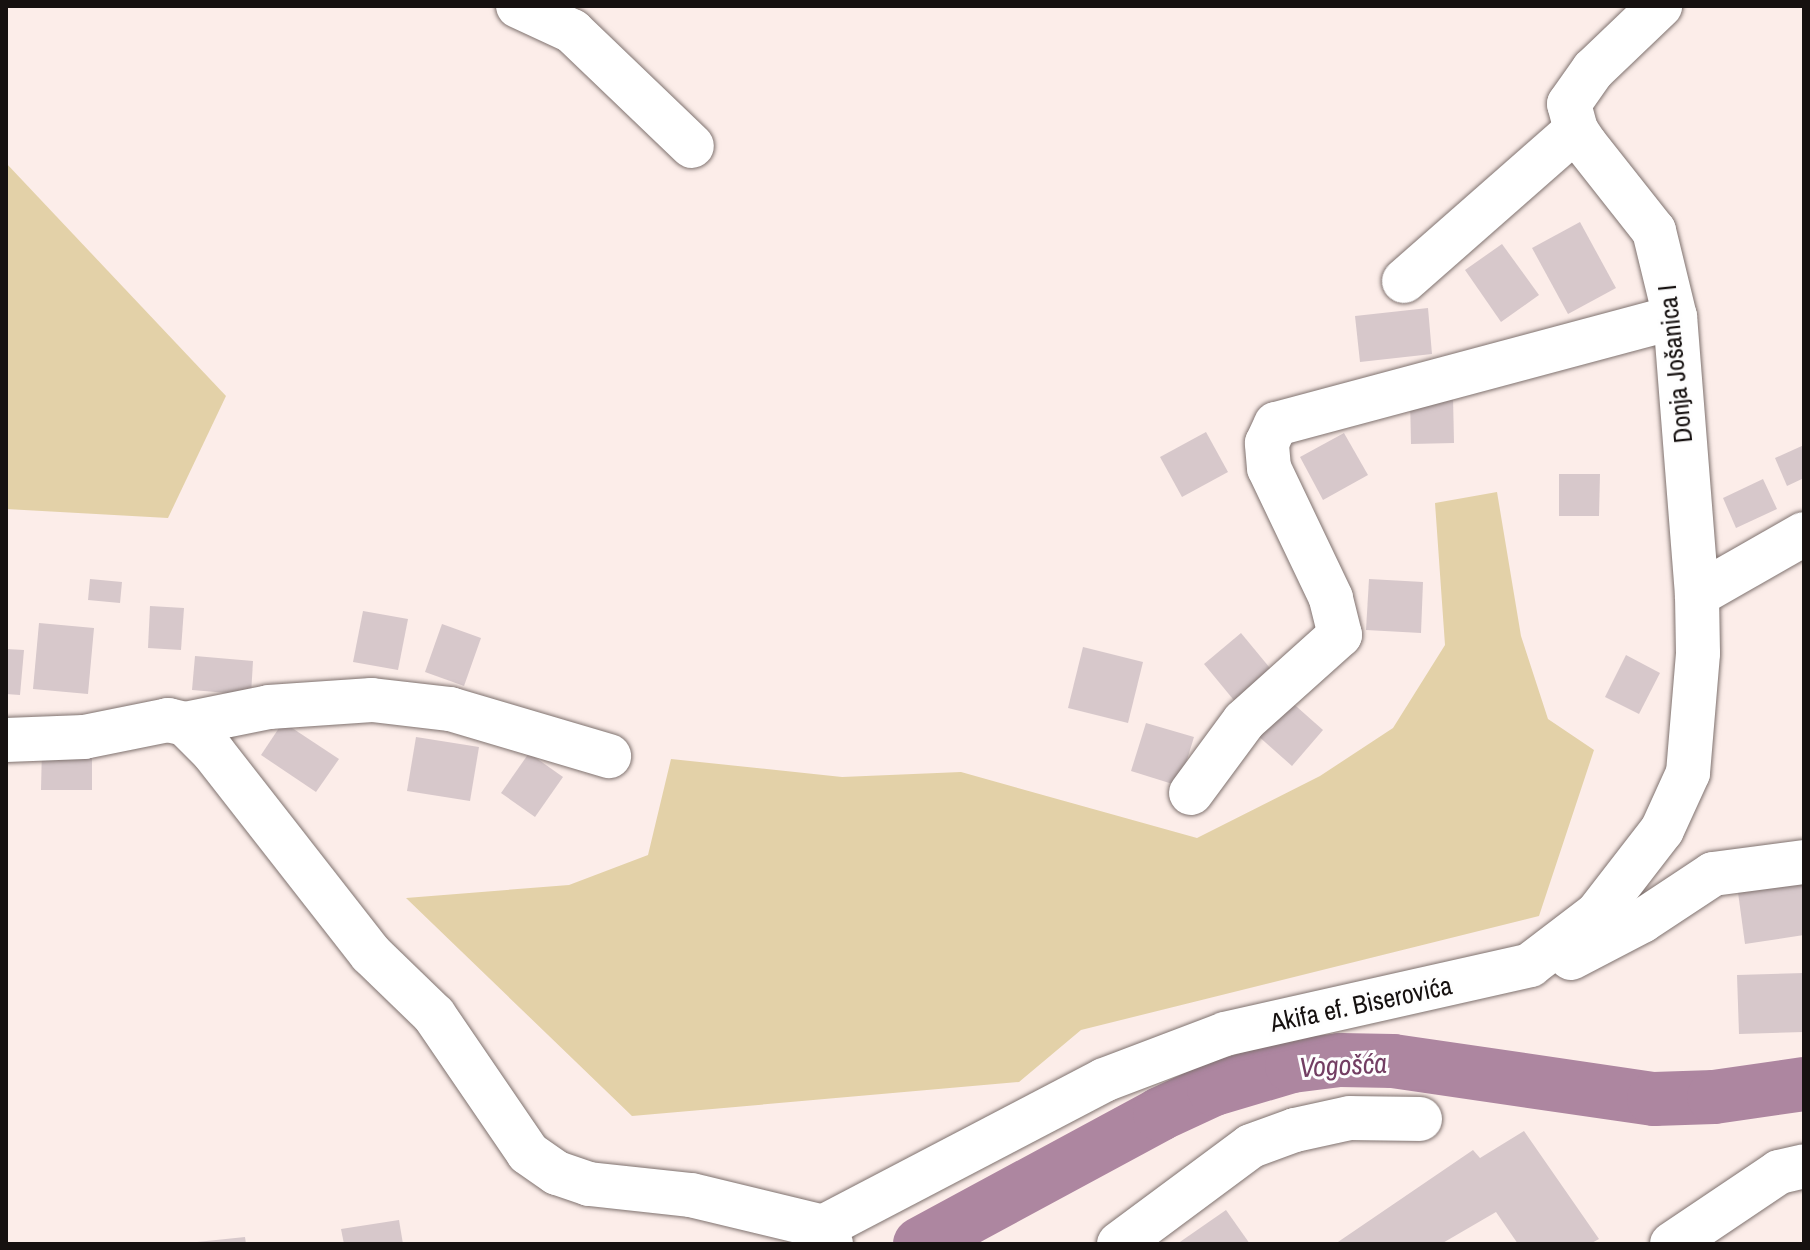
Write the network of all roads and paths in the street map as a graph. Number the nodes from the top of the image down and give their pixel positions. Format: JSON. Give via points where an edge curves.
{"nodes":[{"id":1,"x":518,"y":6,"type":"edge"},
{"id":2,"x":1660,"y":6,"type":"edge"},
{"id":3,"x":1576,"y":130,"type":"junction"},
{"id":4,"x":692,"y":146,"type":"dead end"},
{"id":5,"x":1404,"y":281,"type":"dead end"},
{"id":6,"x":1675,"y":317,"type":"junction"},
{"id":7,"x":1804,"y":534,"type":"edge"},
{"id":8,"x":1697,"y":595,"type":"junction"},
{"id":9,"x":185,"y":724,"type":"junction"},
{"id":10,"x":6,"y":740,"type":"edge"},
{"id":11,"x":609,"y":756,"type":"dead end"},
{"id":12,"x":1191,"y":793,"type":"dead end"},
{"id":13,"x":1804,"y":862,"type":"edge"},
{"id":14,"x":1530,"y":965,"type":"junction"},
{"id":15,"x":1420,"y":1119,"type":"dead end"},
{"id":16,"x":1804,"y":1166,"type":"edge"},
{"id":17,"x":827,"y":1235,"type":"edge"},
{"id":18,"x":761,"y":1244,"type":"edge"},
{"id":19,"x":1119,"y":1244,"type":"edge"},
{"id":20,"x":1672,"y":1244,"type":"edge"}],
"edges":[{"from":1,"to":4,"type":"street","via":[[572,31]]},
{"from":2,"to":3,"type":"street","via":[[1593,70],[1569,104]]},
{"from":3,"to":5,"type":"street"},
{"from":3,"to":6,"type":"street","name":"Donja Jošanica I","via":[[1654,231]]},
{"from":6,"to":8,"type":"street","name":"Donja Jošanica I"},
{"from":6,"to":12,"type":"street","via":[[1276,424],[1267,443],[1269,468],[1331,598],[1340,635],[1244,721]]},
{"from":7,"to":8,"type":"street"},
{"from":8,"to":14,"type":"street","name":"Akifa ef. Biserovića","via":[[1688,773],[1662,830],[1597,914]]},
{"from":9,"to":10,"type":"street","via":[[168,720],[84,737]]},
{"from":9,"to":11,"type":"street","via":[[269,707],[372,700],[450,709]]},
{"from":9,"to":17,"type":"street","via":[[213,752],[371,954],[434,1015],[528,1153],[557,1173],[589,1184],[691,1195]]},
{"from":13,"to":14,"type":"street","via":[[1713,874],[1579,954],[1555,965]]},
{"from":14,"to":17,"type":"street","name":"Akifa ef. Biserovića","via":[[1225,1034],[1104,1080]]},
{"from":15,"to":19,"type":"street","via":[[1350,1118],[1251,1146]]},
{"from":16,"to":20,"type":"street","via":[[1779,1172]]},
{"from":17,"to":18,"type":"street","name":"Akifa ef. Biserovića"}]}
